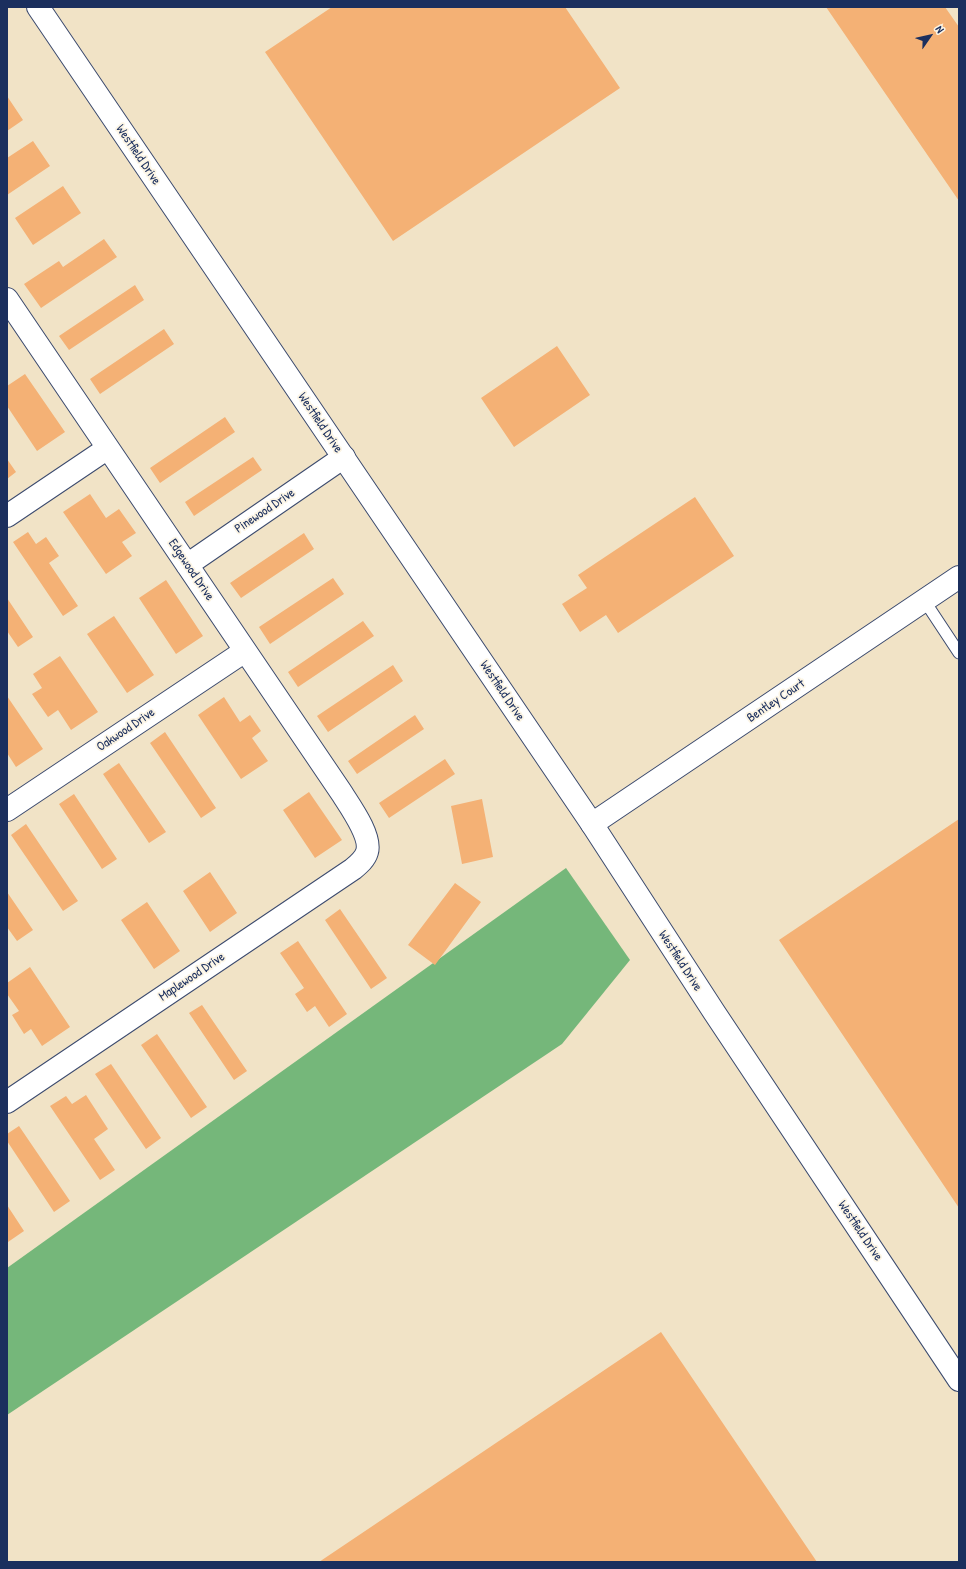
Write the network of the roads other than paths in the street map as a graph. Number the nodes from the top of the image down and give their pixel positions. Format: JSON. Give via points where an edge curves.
{"nodes":[{"id":1,"x":38,"y":7,"type":"edge"},
{"id":2,"x":7,"y":299,"type":"edge"},
{"id":3,"x":108,"y":448,"type":"junction"},
{"id":4,"x":344,"y":457,"type":"junction"},
{"id":5,"x":7,"y":516,"type":"edge"},
{"id":6,"x":187,"y":565,"type":"junction"},
{"id":7,"x":959,"y":577,"type":"edge"},
{"id":8,"x":924,"y":600,"type":"junction"},
{"id":9,"x":245,"y":651,"type":"junction"},
{"id":10,"x":959,"y":653,"type":"edge"},
{"id":11,"x":7,"y":810,"type":"edge"},
{"id":12,"x":592,"y":824,"type":"junction"},
{"id":13,"x":368,"y":845,"type":"joint"},
{"id":14,"x":7,"y":1102,"type":"edge"},
{"id":15,"x":959,"y":1380,"type":"edge"}],
"edges":[{"from":1,"to":4,"type":"street","name":"Westfield Drive"},
{"from":2,"to":3,"type":"street","name":"Edgewood Drive"},
{"from":3,"to":5,"type":"street"},
{"from":3,"to":6,"type":"street","name":"Edgewood Drive"},
{"from":4,"to":6,"type":"street","name":"Pinewood Drive"},
{"from":4,"to":12,"type":"street","name":"Westfield Drive"},
{"from":6,"to":9,"type":"street","name":"Edgewood Drive"},
{"from":7,"to":8,"type":"street","name":"Bentley Court"},
{"from":8,"to":10,"type":"lane"},
{"from":8,"to":12,"type":"street","name":"Bentley Court"},
{"from":9,"to":11,"type":"street","name":"Oakwood Drive"},
{"from":9,"to":13,"type":"street","name":"Edgewood Drive","via":[[341,792],[363,829]]},
{"from":12,"to":15,"type":"street","name":"Westfield Drive"},
{"from":13,"to":14,"type":"street","name":"Maplewood Drive","via":[[365,857],[353,869]]}]}
